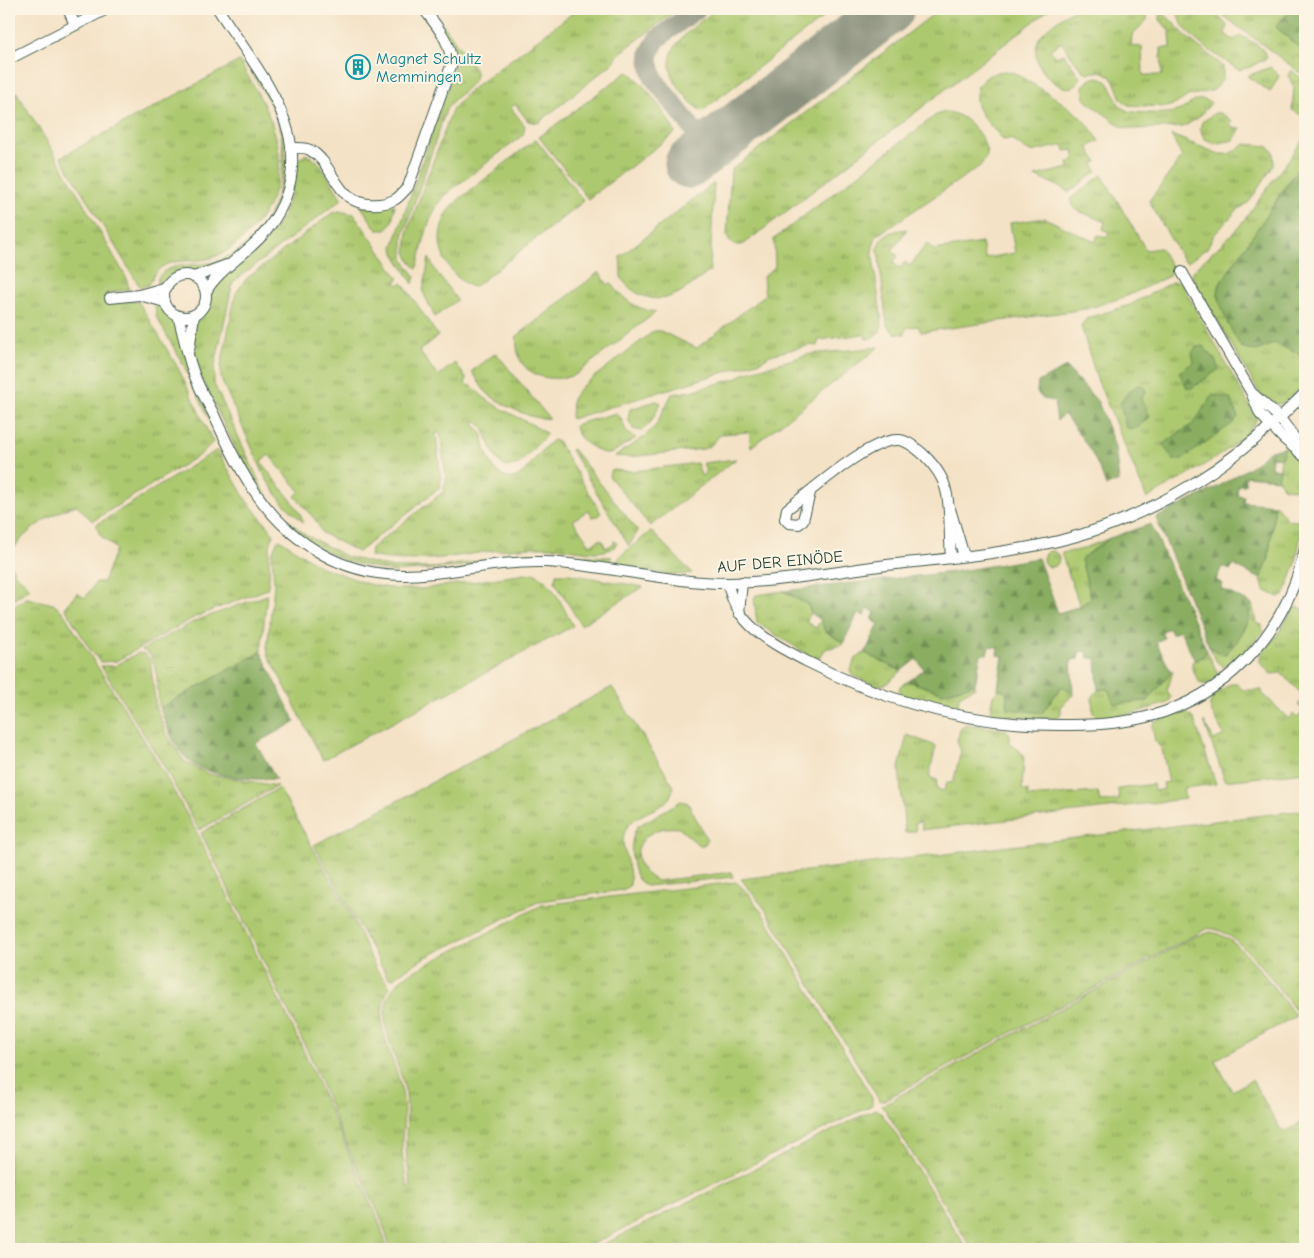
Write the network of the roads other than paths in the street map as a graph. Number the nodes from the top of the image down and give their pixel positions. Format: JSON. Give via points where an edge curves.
{"nodes":[{"id":1,"x":68,"y":9,"type":"edge"},
{"id":2,"x":107,"y":9,"type":"edge"},
{"id":3,"x":218,"y":9,"type":"edge"},
{"id":4,"x":424,"y":9,"type":"edge"},
{"id":5,"x":76,"y":25,"type":"junction"},
{"id":6,"x":9,"y":58,"type":"edge"},
{"id":7,"x":291,"y":148,"type":"junction"},
{"id":8,"x":234,"y":262,"type":"junction"},
{"id":9,"x":1182,"y":272,"type":"dead end"},
{"id":10,"x":194,"y":277,"type":"junction"},
{"id":11,"x":167,"y":286,"type":"junction"},
{"id":12,"x":206,"y":292,"type":"junction"},
{"id":13,"x":139,"y":295,"type":"junction"},
{"id":14,"x":110,"y":298,"type":"dead end"},
{"id":15,"x":165,"y":302,"type":"junction"},
{"id":16,"x":194,"y":315,"type":"junction"},
{"id":17,"x":178,"y":316,"type":"junction"},
{"id":18,"x":189,"y":353,"type":"junction"},
{"id":19,"x":1251,"y":392,"type":"junction"},
{"id":20,"x":1305,"y":393,"type":"edge"},
{"id":21,"x":1280,"y":418,"type":"junction"},
{"id":22,"x":1270,"y":426,"type":"junction"},
{"id":23,"x":1305,"y":452,"type":"edge"},
{"id":24,"x":1305,"y":457,"type":"edge"},
{"id":25,"x":810,"y":493,"type":"dead end"},
{"id":26,"x":948,"y":506,"type":"junction"},
{"id":27,"x":1305,"y":549,"type":"edge"},
{"id":28,"x":964,"y":556,"type":"junction"},
{"id":29,"x":951,"y":558,"type":"junction"},
{"id":30,"x":742,"y":582,"type":"junction"},
{"id":31,"x":728,"y":583,"type":"junction"},
{"id":32,"x":740,"y":614,"type":"junction"}],
"edges":[{"from":1,"to":5,"type":"street"},
{"from":2,"to":5,"type":"street"},
{"from":3,"to":7,"type":"street","via":[[277,99]]},
{"from":4,"to":7,"type":"street","via":[[447,42],[451,66],[408,187],[396,200],[372,204],[357,201],[349,197],[324,160],[308,149]]},
{"from":5,"to":6,"type":"street"},
{"from":7,"to":8,"type":"street","via":[[288,183],[278,214],[259,240]]},
{"from":8,"to":10,"type":"street"},
{"from":8,"to":12,"type":"street"},
{"from":9,"to":19,"type":"street"},
{"from":10,"to":11,"type":"street","via":[[179,276]]},
{"from":10,"to":12,"type":"street"},
{"from":11,"to":13,"type":"street"},
{"from":11,"to":15,"type":"street"},
{"from":12,"to":16,"type":"street","via":[[203,307]]},
{"from":13,"to":14,"type":"street"},
{"from":13,"to":15,"type":"street"},
{"from":15,"to":17,"type":"street"},
{"from":16,"to":17,"type":"street"},
{"from":16,"to":18,"type":"street"},
{"from":17,"to":18,"type":"street","name":"AUF DER EINÖDE"},
{"from":18,"to":31,"type":"street","name":"AUF DER EINÖDE","via":[[196,379],[238,465],[261,502],[297,538],[339,562],[369,571],[407,576],[499,564],[547,563]]},
{"from":19,"to":21,"type":"street"},
{"from":19,"to":22,"type":"street","via":[[1260,414]]},
{"from":20,"to":21,"type":"street","name":"AUF DER EINÖDE"},
{"from":21,"to":22,"type":"street","name":"AUF DER EINÖDE"},
{"from":21,"to":23,"type":"street"},
{"from":22,"to":24,"type":"street"},
{"from":22,"to":28,"type":"street","name":"AUF DER EINÖDE","via":[[1185,489],[1126,519],[1060,540]]},
{"from":25,"to":26,"type":"street","via":[[865,450],[882,442],[900,440],[914,446],[933,464],[944,480]]},
{"from":26,"to":28,"type":"street"},
{"from":26,"to":29,"type":"street"},
{"from":27,"to":32,"type":"street","via":[[1298,579],[1275,626],[1256,651],[1226,679],[1164,712],[1097,725],[1040,725],[984,720],[895,700],[795,656],[746,624]]},
{"from":28,"to":29,"type":"street","name":"AUF DER EINÖDE"},
{"from":29,"to":30,"type":"street","name":"AUF DER EINÖDE"},
{"from":30,"to":31,"type":"street","name":"AUF DER EINÖDE"},
{"from":30,"to":32,"type":"street"},
{"from":31,"to":32,"type":"street","via":[[732,602]]}]}
